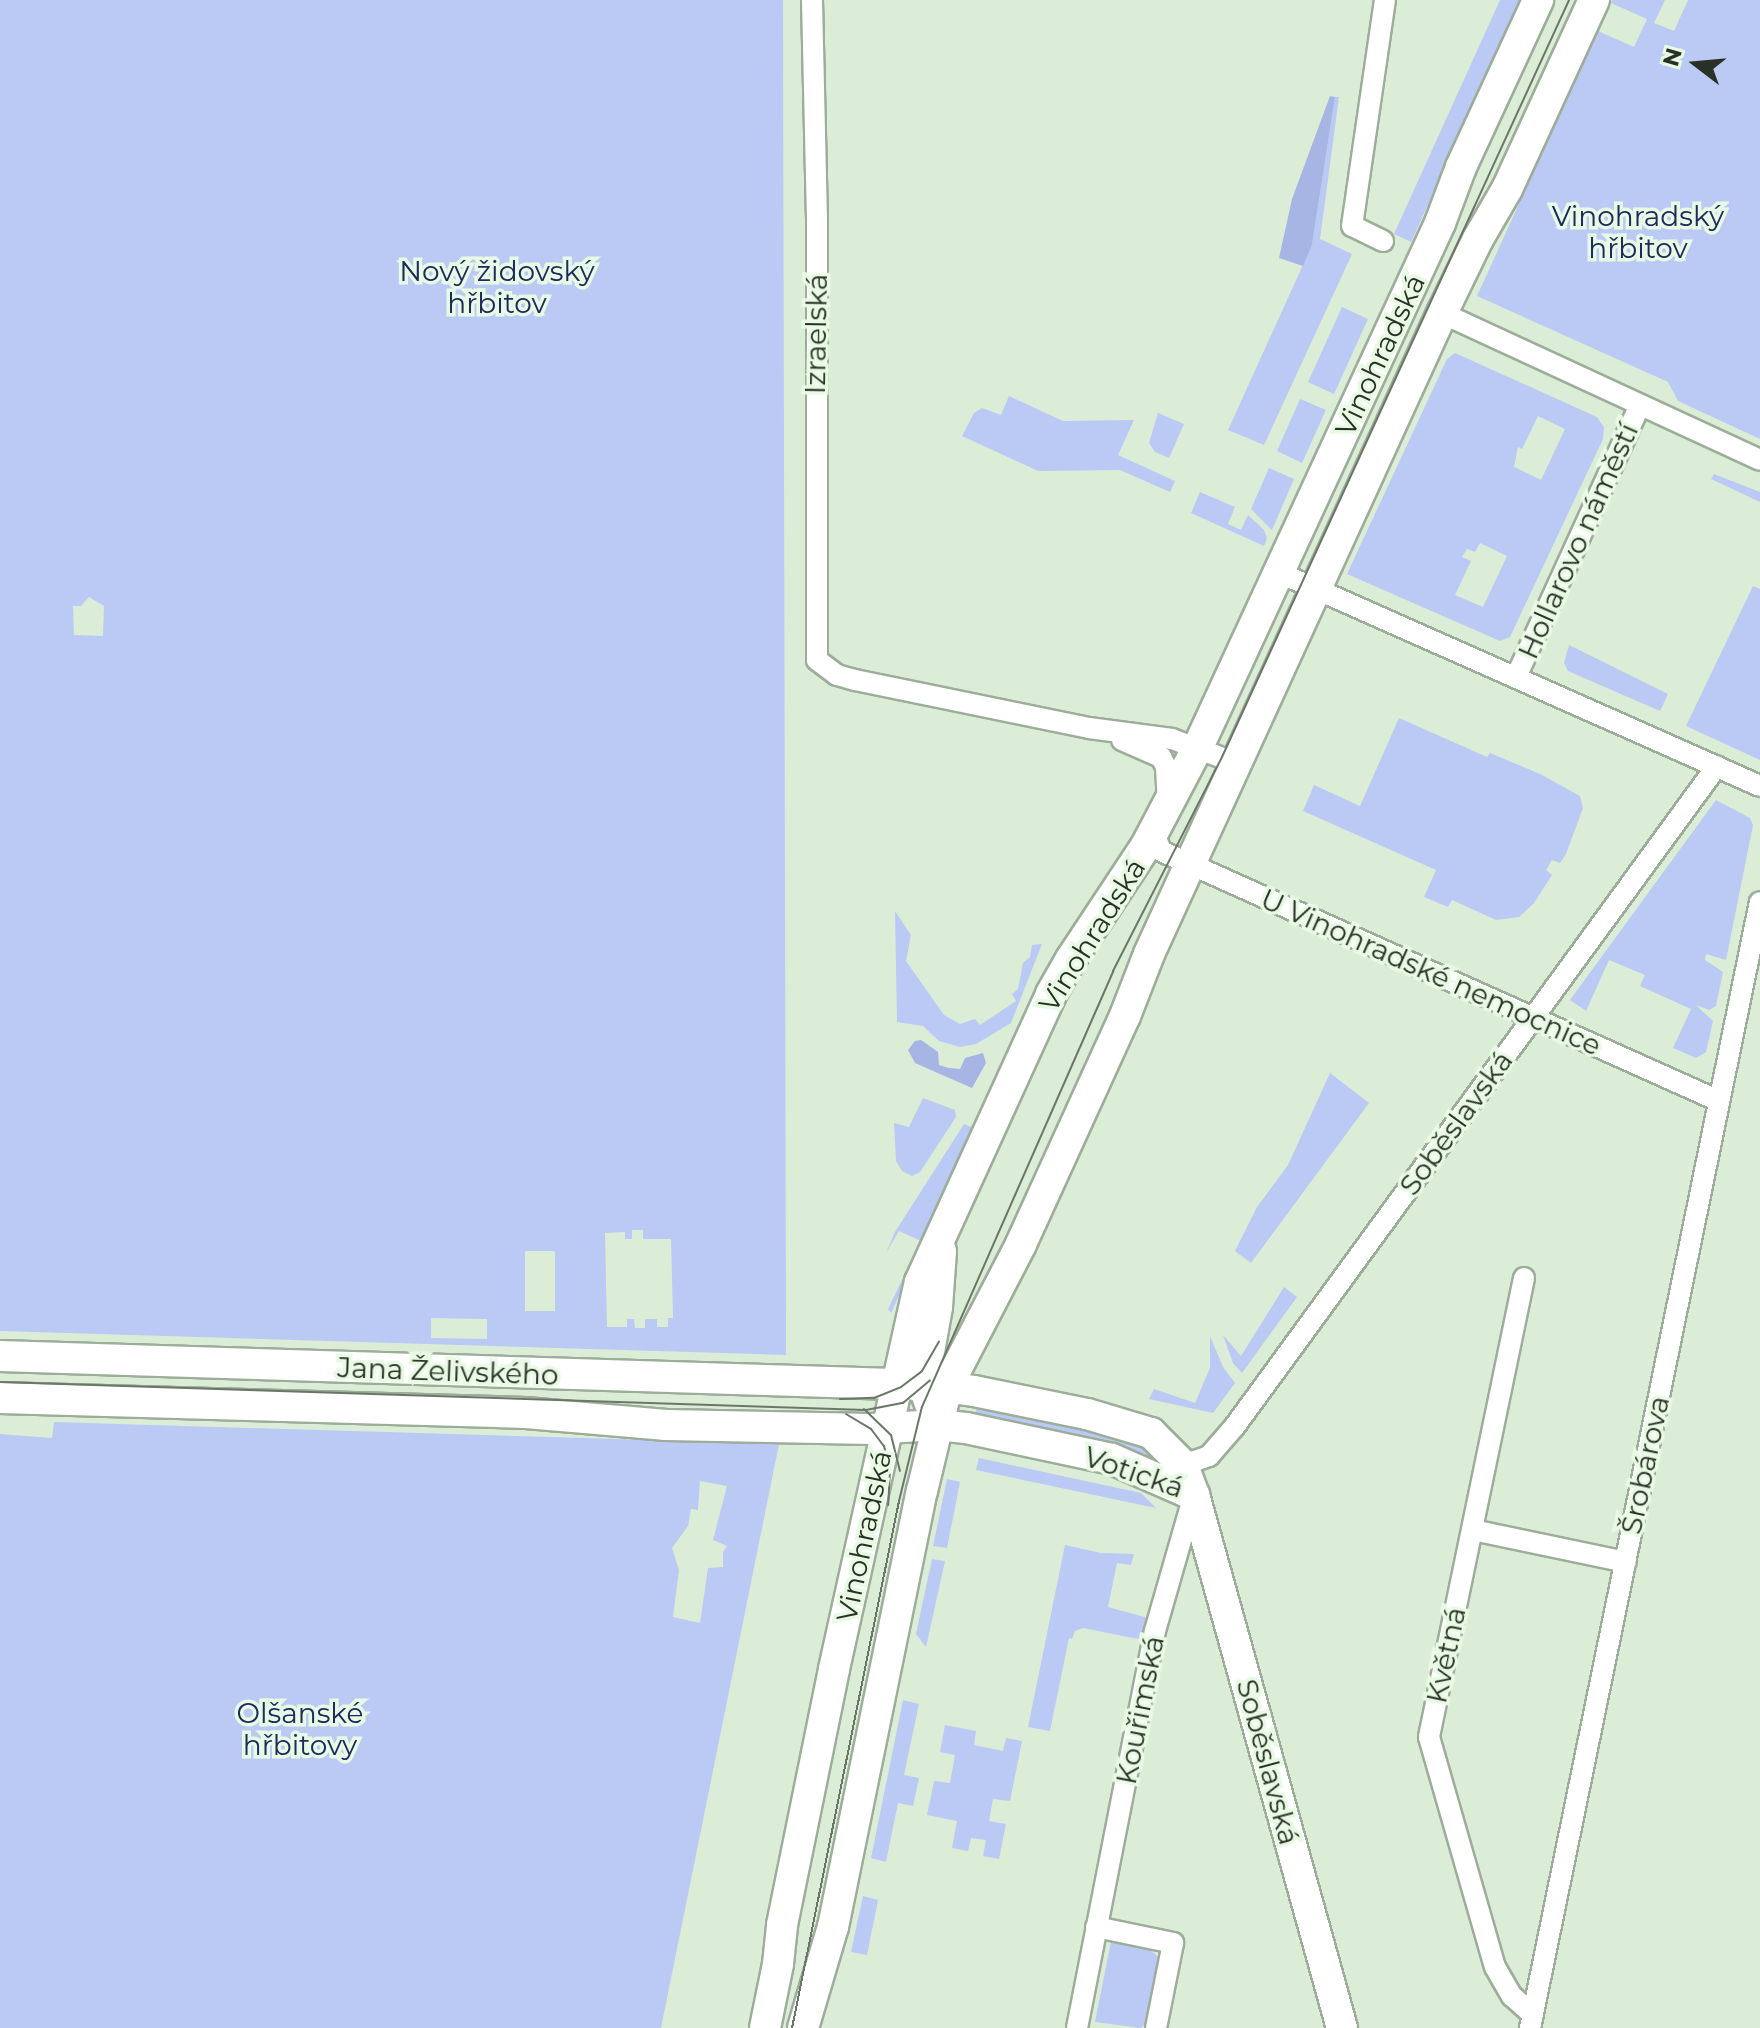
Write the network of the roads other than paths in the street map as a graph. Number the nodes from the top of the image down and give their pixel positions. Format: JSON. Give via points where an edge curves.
{"nodes":[{"id":1,"x":812,"y":0,"type":"edge"},
{"id":2,"x":1385,"y":0,"type":"edge"},
{"id":3,"x":1538,"y":0,"type":"edge"},
{"id":4,"x":1594,"y":0,"type":"edge"},
{"id":5,"x":1383,"y":241,"type":"dead end"},
{"id":6,"x":1442,"y":313,"type":"junction"},
{"id":7,"x":1640,"y":405,"type":"junction"},
{"id":8,"x":1760,"y":460,"type":"edge"},
{"id":9,"x":1280,"y":573,"type":"junction"},
{"id":10,"x":1316,"y":589,"type":"junction"},
{"id":11,"x":1516,"y":677,"type":"junction"},
{"id":12,"x":1089,"y":728,"type":"junction"},
{"id":13,"x":1198,"y":747,"type":"junction"},
{"id":14,"x":1236,"y":763,"type":"junction"},
{"id":15,"x":1717,"y":766,"type":"junction"},
{"id":16,"x":1760,"y":786,"type":"edge"},
{"id":17,"x":1161,"y":819,"type":"junction"},
{"id":18,"x":1190,"y":864,"type":"junction"},
{"id":19,"x":1760,"y":902,"type":"edge"},
{"id":20,"x":1533,"y":1018,"type":"junction"},
{"id":21,"x":1719,"y":1101,"type":"junction"},
{"id":22,"x":1524,"y":1278,"type":"dead end"},
{"id":23,"x":0,"y":1356,"type":"edge"},
{"id":24,"x":922,"y":1385,"type":"junction"},
{"id":25,"x":0,"y":1398,"type":"edge"},
{"id":26,"x":937,"y":1425,"type":"junction"},
{"id":27,"x":887,"y":1429,"type":"junction"},
{"id":28,"x":1183,"y":1465,"type":"junction"},
{"id":29,"x":1194,"y":1495,"type":"junction"},
{"id":30,"x":1473,"y":1530,"type":"junction"},
{"id":31,"x":1626,"y":1562,"type":"junction"},
{"id":32,"x":1096,"y":1927,"type":"junction"},
{"id":33,"x":823,"y":1957,"type":"junction"},
{"id":34,"x":778,"y":1964,"type":"junction"},
{"id":35,"x":1532,"y":2022,"type":"edge"},
{"id":36,"x":765,"y":2028,"type":"edge"},
{"id":37,"x":803,"y":2028,"type":"edge"},
{"id":38,"x":1077,"y":2028,"type":"edge"},
{"id":39,"x":1156,"y":2028,"type":"edge"},
{"id":40,"x":1342,"y":2028,"type":"edge"}],
"edges":[{"from":1,"to":12,"type":"street","name":"Izraelská","via":[[817,216],[815,649],[823,666],[837,675]]},
{"from":2,"to":5,"type":"street","via":[[1352,226]]},
{"from":3,"to":9,"type":"main road","name":"Vinohradská"},
{"from":4,"to":6,"type":"main road","name":"Vinohradská","via":[[1507,189]]},
{"from":6,"to":7,"type":"street"},
{"from":6,"to":10,"type":"main road","name":"Vinohradská"},
{"from":7,"to":8,"type":"street"},
{"from":7,"to":11,"type":"street","name":"Hollarovo náměstí"},
{"from":9,"to":10,"type":"street","name":"Hollarovo náměstí"},
{"from":9,"to":13,"type":"main road","name":"Vinohradská"},
{"from":10,"to":11,"type":"street","name":"Hollarovo náměstí"},
{"from":10,"to":14,"type":"main road","name":"Vinohradská"},
{"from":11,"to":15,"type":"street","name":"Hollarovo náměstí"},
{"from":12,"to":13,"type":"street"},
{"from":12,"to":17,"type":"street","via":[[1161,757],[1166,767]]},
{"from":13,"to":14,"type":"street"},
{"from":13,"to":17,"type":"main road","name":"Vinohradská"},
{"from":14,"to":18,"type":"main road","name":"Vinohradská"},
{"from":15,"to":16,"type":"street","name":"Hollarovo náměstí"},
{"from":15,"to":20,"type":"street","name":"Soběslavská"},
{"from":17,"to":18,"type":"street","name":"U Vinohradské nemocnice","via":[[1161,851]]},
{"from":17,"to":24,"type":"main road","name":"Vinohradská","via":[[1051,994],[917,1291]]},
{"from":18,"to":20,"type":"street","name":"U Vinohradské nemocnice"},
{"from":18,"to":24,"type":"main road","name":"Vinohradská","via":[[1021,1244]]},
{"from":19,"to":21,"type":"street","name":"Šrobárova"},
{"from":20,"to":21,"type":"street","name":"U Vinohradské nemocnice"},
{"from":20,"to":28,"type":"street","name":"Soběslavská","via":[[1218,1447]]},
{"from":21,"to":31,"type":"street","name":"Šrobárova"},
{"from":22,"to":30,"type":"street","name":"Květná"},
{"from":23,"to":24,"type":"main road","name":"Jana Želivského"},
{"from":24,"to":26,"type":"main road","name":"Vinohradská"},
{"from":24,"to":27,"type":"main road","name":"Vinohradská"},
{"from":24,"to":28,"type":"main road","name":"Votická","via":[[1123,1422],[1160,1440]]},
{"from":25,"to":27,"type":"main road","name":"Jana Želivského"},
{"from":26,"to":27,"type":"main road","name":"Jana Želivského"},
{"from":26,"to":29,"type":"main road","name":"Votická","via":[[1112,1459]]},
{"from":26,"to":33,"type":"main road","name":"Vinohradská"},
{"from":27,"to":34,"type":"main road","name":"Vinohradská","via":[[804,1814]]},
{"from":28,"to":29,"type":"main road","name":"Votická"},
{"from":29,"to":32,"type":"street","name":"Kouřimská","via":[[1155,1631]]},
{"from":29,"to":40,"type":"main road","name":"Soběslavská"},
{"from":30,"to":31,"type":"street"},
{"from":30,"to":35,"type":"street","name":"Květná","via":[[1429,1737],[1495,1967]]},
{"from":31,"to":35,"type":"street","name":"Šrobárova"},
{"from":32,"to":38,"type":"street","name":"Kouřimská"},
{"from":32,"to":39,"type":"street","via":[[1173,1943]]},
{"from":33,"to":34,"type":"main road"},
{"from":33,"to":37,"type":"main road","name":"Vinohradská"},
{"from":34,"to":36,"type":"main road","name":"Vinohradská"}]}
